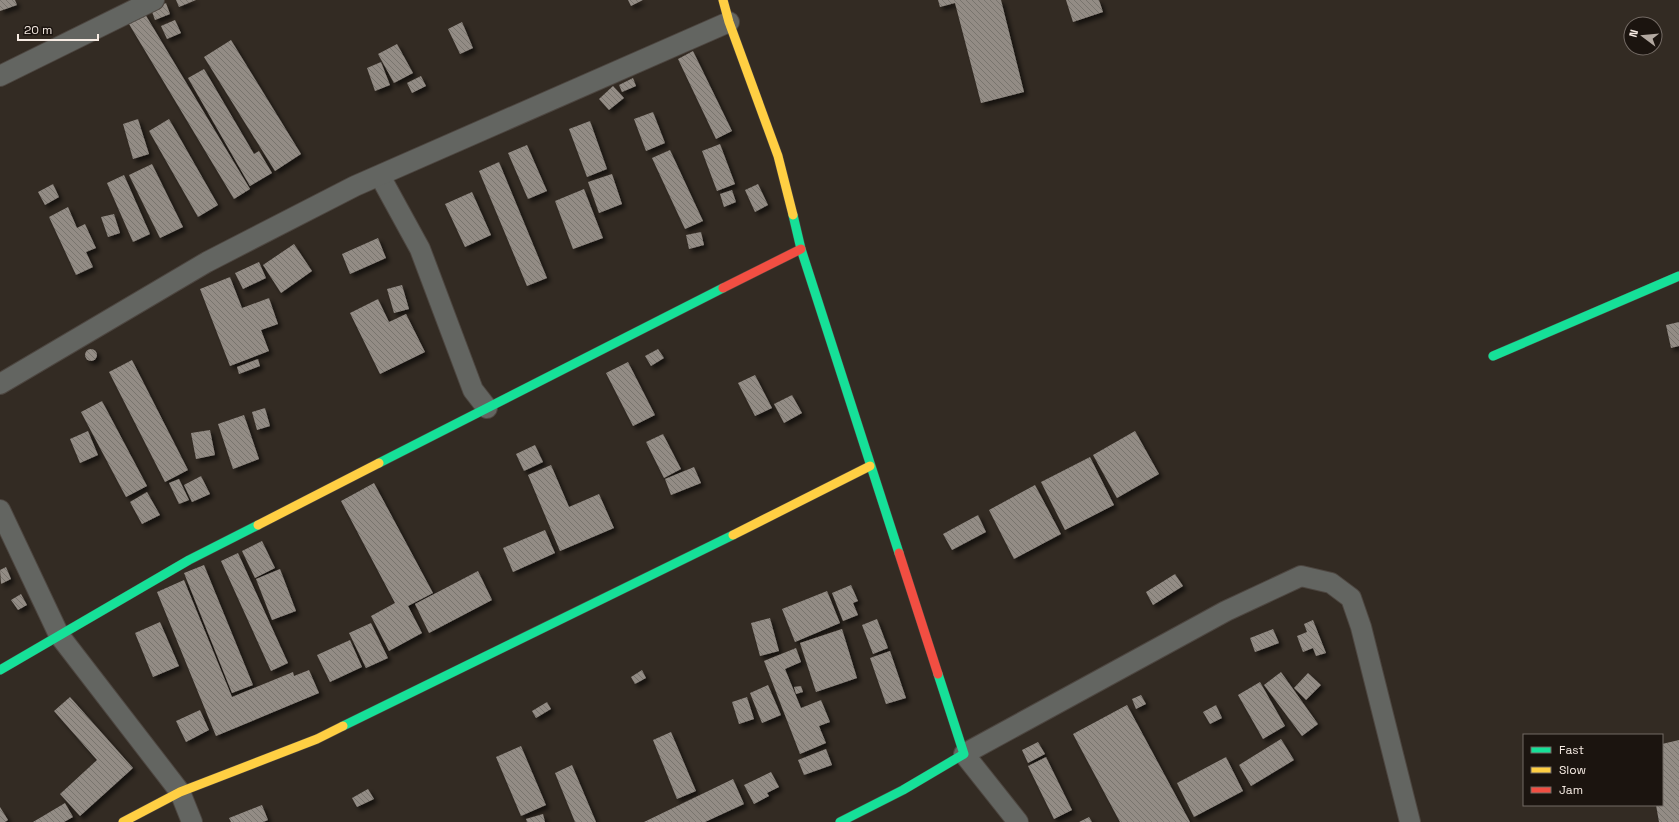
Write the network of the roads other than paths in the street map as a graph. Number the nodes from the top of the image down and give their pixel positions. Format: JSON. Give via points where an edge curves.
{"nodes":[{"id":1,"x":154,"y":0,"type":"edge"},
{"id":2,"x":723,"y":0,"type":"edge"},
{"id":3,"x":729,"y":22,"type":"junction"},
{"id":4,"x":0,"y":76,"type":"edge"},
{"id":5,"x":380,"y":176,"type":"junction"},
{"id":6,"x":801,"y":249,"type":"junction"},
{"id":7,"x":1679,"y":276,"type":"edge"},
{"id":8,"x":1493,"y":356,"type":"dead end"},
{"id":9,"x":0,"y":384,"type":"edge"},
{"id":10,"x":488,"y":408,"type":"junction"},
{"id":11,"x":870,"y":466,"type":"junction"},
{"id":12,"x":0,"y":510,"type":"edge"},
{"id":13,"x":59,"y":635,"type":"junction"},
{"id":14,"x":0,"y":670,"type":"edge"},
{"id":15,"x":964,"y":754,"type":"junction"},
{"id":16,"x":180,"y":792,"type":"junction"},
{"id":17,"x":123,"y":822,"type":"edge"},
{"id":18,"x":192,"y":822,"type":"edge"},
{"id":19,"x":840,"y":822,"type":"edge"},
{"id":20,"x":1018,"y":822,"type":"edge"},
{"id":21,"x":1410,"y":822,"type":"edge"}],
"edges":[{"from":1,"to":4,"type":"street"},
{"from":2,"to":3,"type":"street"},
{"from":3,"to":5,"type":"street"},
{"from":3,"to":6,"type":"street","via":[[778,156]]},
{"from":5,"to":9,"type":"street","via":[[207,262]]},
{"from":5,"to":10,"type":"street","via":[[420,249],[473,390]]},
{"from":6,"to":10,"type":"street"},
{"from":6,"to":11,"type":"street"},
{"from":7,"to":8,"type":"street"},
{"from":10,"to":13,"type":"street","via":[[189,560]]},
{"from":11,"to":15,"type":"street"},
{"from":11,"to":16,"type":"street","via":[[550,626],[316,739]]},
{"from":12,"to":13,"type":"street"},
{"from":13,"to":14,"type":"street"},
{"from":13,"to":16,"type":"street"},
{"from":15,"to":19,"type":"street","via":[[903,790]]},
{"from":15,"to":20,"type":"street"},
{"from":15,"to":21,"type":"street","via":[[1226,611],[1301,576],[1331,583],[1351,598],[1361,627]]},
{"from":16,"to":17,"type":"street"},
{"from":16,"to":18,"type":"street"}]}
